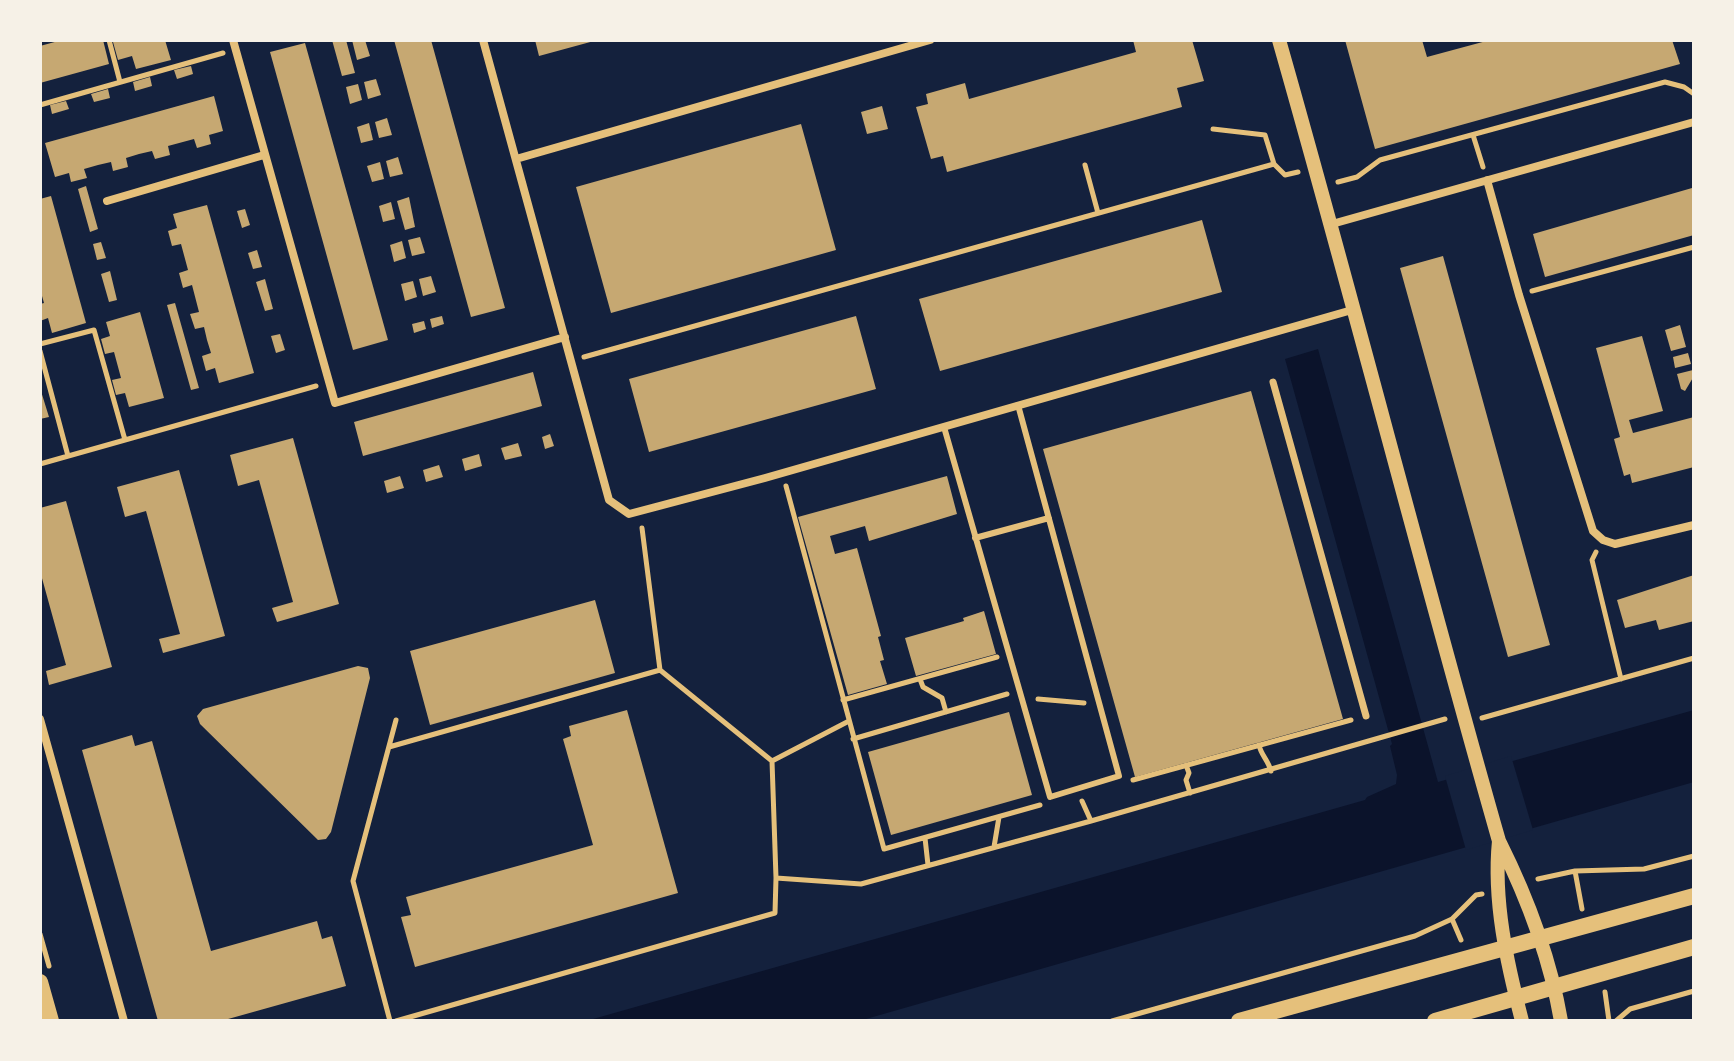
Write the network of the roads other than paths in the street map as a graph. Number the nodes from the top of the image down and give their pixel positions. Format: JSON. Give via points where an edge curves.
{"nodes":[{"id":1,"x":483,"y":40,"type":"edge"},
{"id":2,"x":930,"y":40,"type":"edge"},
{"id":3,"x":1279,"y":40,"type":"edge"},
{"id":4,"x":234,"y":45,"type":"edge"},
{"id":5,"x":1694,"y":122,"type":"edge"},
{"id":6,"x":264,"y":155,"type":"junction"},
{"id":7,"x":516,"y":159,"type":"junction"},
{"id":8,"x":1487,"y":180,"type":"junction"},
{"id":9,"x":107,"y":201,"type":"dead end"},
{"id":10,"x":1332,"y":224,"type":"junction"},
{"id":11,"x":1352,"y":310,"type":"junction"},
{"id":12,"x":565,"y":337,"type":"junction"},
{"id":13,"x":1273,"y":382,"type":"dead end"},
{"id":14,"x":1018,"y":405,"type":"junction"},
{"id":15,"x":944,"y":427,"type":"junction"},
{"id":16,"x":1049,"y":518,"type":"junction"},
{"id":17,"x":1694,"y":525,"type":"edge"},
{"id":18,"x":975,"y":538,"type":"junction"},
{"id":19,"x":1366,"y":716,"type":"road end"},
{"id":20,"x":40,"y":719,"type":"edge"},
{"id":21,"x":1499,"y":841,"type":"junction"},
{"id":22,"x":1694,"y":896,"type":"edge"},
{"id":23,"x":1541,"y":937,"type":"junction"},
{"id":24,"x":1504,"y":947,"type":"junction"},
{"id":25,"x":1694,"y":947,"type":"edge"},
{"id":26,"x":40,"y":982,"type":"edge"},
{"id":27,"x":1555,"y":987,"type":"junction"},
{"id":28,"x":1516,"y":997,"type":"junction"},
{"id":29,"x":51,"y":1021,"type":"edge"},
{"id":30,"x":124,"y":1021,"type":"edge"},
{"id":31,"x":1239,"y":1021,"type":"edge"},
{"id":32,"x":1435,"y":1021,"type":"edge"},
{"id":33,"x":1522,"y":1021,"type":"edge"},
{"id":34,"x":1561,"y":1021,"type":"edge"}],
"edges":[{"from":1,"to":7,"type":"street"},
{"from":2,"to":7,"type":"street"},
{"from":3,"to":10,"type":"street"},
{"from":4,"to":6,"type":"street"},
{"from":5,"to":8,"type":"street"},
{"from":6,"to":9,"type":"street"},
{"from":6,"to":12,"type":"street","via":[[335,403]]},
{"from":7,"to":12,"type":"street"},
{"from":8,"to":10,"type":"street"},
{"from":8,"to":17,"type":"street","via":[[1593,531],[1615,544]]},
{"from":10,"to":11,"type":"street"},
{"from":11,"to":14,"type":"street"},
{"from":11,"to":21,"type":"street"},
{"from":12,"to":15,"type":"street","via":[[609,500],[629,514]]},
{"from":13,"to":19,"type":"street"},
{"from":14,"to":15,"type":"street"},
{"from":14,"to":16,"type":"lane"},
{"from":15,"to":18,"type":"lane"},
{"from":16,"to":18,"type":"lane"},
{"from":16,"to":18,"type":"lane","via":[[1119,776],[1050,797]]},
{"from":20,"to":30,"type":"street"},
{"from":21,"to":23,"type":"street"},
{"from":21,"to":24,"type":"street","via":[[1496,867]]},
{"from":22,"to":23,"type":"main road"},
{"from":23,"to":24,"type":"main road"},
{"from":23,"to":27,"type":"street"},
{"from":24,"to":28,"type":"street"},
{"from":24,"to":31,"type":"main road"},
{"from":25,"to":27,"type":"main road"},
{"from":26,"to":29,"type":"main road"},
{"from":27,"to":28,"type":"main road"},
{"from":27,"to":34,"type":"street"},
{"from":28,"to":32,"type":"main road"},
{"from":28,"to":33,"type":"street"}]}
